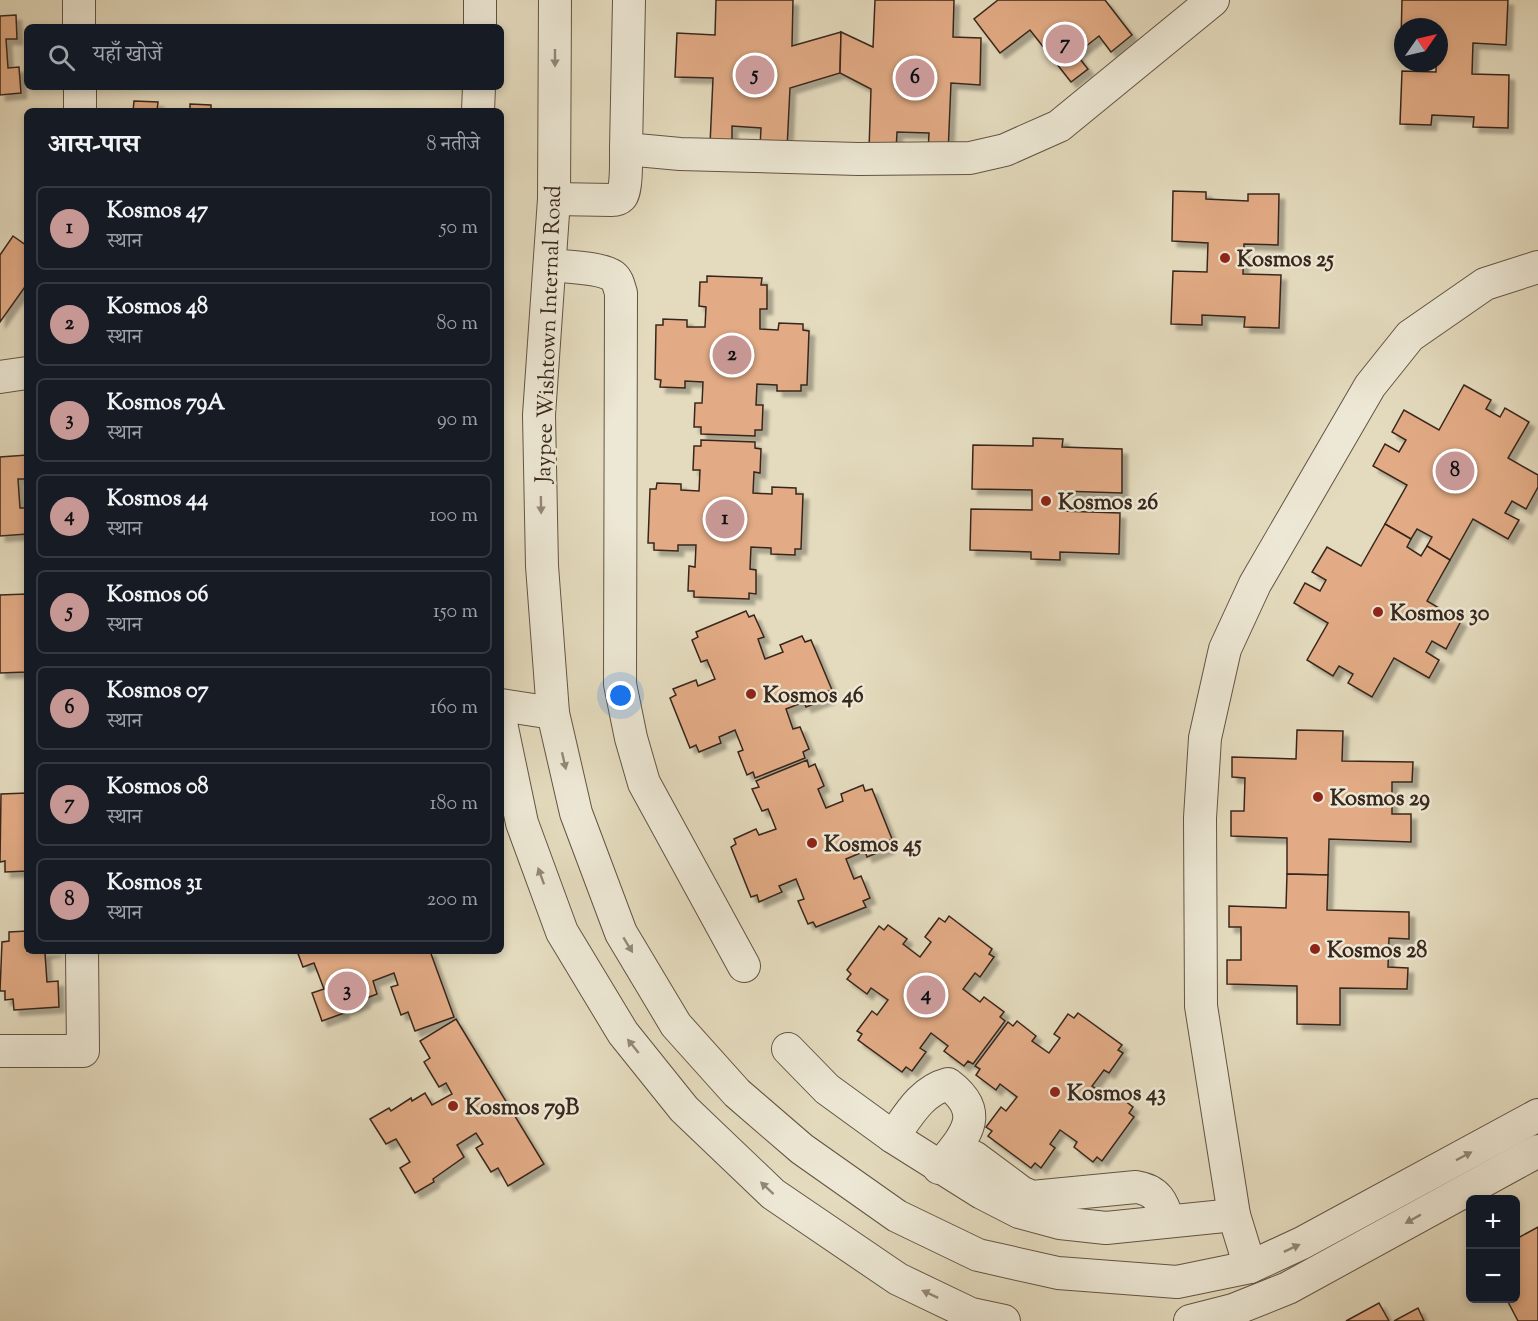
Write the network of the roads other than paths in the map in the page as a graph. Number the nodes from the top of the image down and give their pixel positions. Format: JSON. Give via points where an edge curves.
{"nodes":[{"id":1,"x":79,"y":0,"type":"edge"},
{"id":2,"x":480,"y":0,"type":"edge"},
{"id":3,"x":555,"y":0,"type":"edge"},
{"id":4,"x":629,"y":0,"type":"edge"},
{"id":5,"x":1213,"y":0,"type":"edge"},
{"id":6,"x":79,"y":24,"type":"edge"},
{"id":7,"x":480,"y":24,"type":"edge"},
{"id":8,"x":80,"y":90,"type":"edge"},
{"id":9,"x":479,"y":90,"type":"edge"},
{"id":10,"x":80,"y":108,"type":"edge"},
{"id":11,"x":478,"y":108,"type":"edge"},
{"id":12,"x":626,"y":149,"type":"junction"},
{"id":13,"x":554,"y":199,"type":"junction"},
{"id":14,"x":549,"y":265,"type":"junction"},
{"id":15,"x":1538,"y":267,"type":"edge"},
{"id":16,"x":24,"y":373,"type":"edge"},
{"id":17,"x":0,"y":377,"type":"edge"},
{"id":18,"x":504,"y":705,"type":"edge"},
{"id":19,"x":554,"y":713,"type":"junction"},
{"id":20,"x":504,"y":737,"type":"edge"},
{"id":21,"x":82,"y":954,"type":"edge"},
{"id":22,"x":744,"y":966,"type":"dead end"},
{"id":23,"x":788,"y":1049,"type":"dead end"},
{"id":24,"x":0,"y":1051,"type":"edge"},
{"id":25,"x":1538,"y":1115,"type":"edge"},
{"id":26,"x":893,"y":1137,"type":"junction"},
{"id":27,"x":1538,"y":1151,"type":"edge"},
{"id":28,"x":974,"y":1157,"type":"dead end"},
{"id":29,"x":939,"y":1168,"type":"junction"},
{"id":30,"x":1234,"y":1215,"type":"junction"},
{"id":31,"x":1168,"y":1221,"type":"junction"},
{"id":32,"x":1250,"y":1268,"type":"junction"},
{"id":33,"x":1004,"y":1321,"type":"edge"},
{"id":34,"x":1190,"y":1321,"type":"edge"}],
"edges":[{"from":1,"to":6,"type":"street"},
{"from":2,"to":7,"type":"street"},
{"from":3,"to":13,"type":"street","name":"Jaypee Wishtown Internal Road","one_way":true},
{"from":4,"to":12,"type":"street"},
{"from":5,"to":12,"type":"street","via":[[1059,126],[1005,150],[970,158],[858,159]]},
{"from":8,"to":10,"type":"street"},
{"from":9,"to":11,"type":"street"},
{"from":12,"to":13,"type":"street","via":[[625,189],[620,199]]},
{"from":13,"to":14,"type":"street","name":"Jaypee Wishtown Internal Road"},
{"from":14,"to":19,"type":"street","name":"Jaypee Wishtown Internal Road","one_way":true,"via":[[539,415],[542,566]]},
{"from":14,"to":22,"type":"street","via":[[605,272],[615,277],[619,285],[620,684],[644,783]]},
{"from":15,"to":30,"type":"street","via":[[1485,284],[1410,336],[1370,386],[1255,584],[1225,649],[1205,738],[1200,818],[1201,1006]]},
{"from":16,"to":17,"type":"street"},
{"from":18,"to":19,"type":"street"},
{"from":19,"to":32,"type":"street","name":"Jaypee Wishtown Internal Road","one_way":true,"via":[[576,813],[621,933],[676,1025],[737,1093],[802,1149],[897,1216],[978,1255],[1058,1274],[1177,1282]]},
{"from":33,"to":20,"type":"street","one_way":true,"via":[[971,1314],[898,1280],[773,1194],[684,1109],[623,1033],[562,932],[522,823]]},
{"from":21,"to":24,"type":"street","via":[[83,1051]]},
{"from":23,"to":26,"type":"street","via":[[827,1089]]},
{"from":32,"to":25,"type":"street","name":"Jaypee Wishtown Internal Road","one_way":true},
{"from":26,"to":29,"type":"street"},
{"from":26,"to":29,"type":"street","via":[[919,1101],[936,1087],[948,1084],[970,1109],[970,1121]]},
{"from":27,"to":34,"type":"street","one_way":true,"via":[[1288,1287],[1233,1310]]},
{"from":28,"to":31,"type":"street","via":[[1032,1197],[1149,1189],[1159,1199]]},
{"from":29,"to":31,"type":"street","via":[[1019,1212],[1060,1223],[1106,1228]]},
{"from":30,"to":31,"type":"street"},
{"from":30,"to":32,"type":"street"}]}
